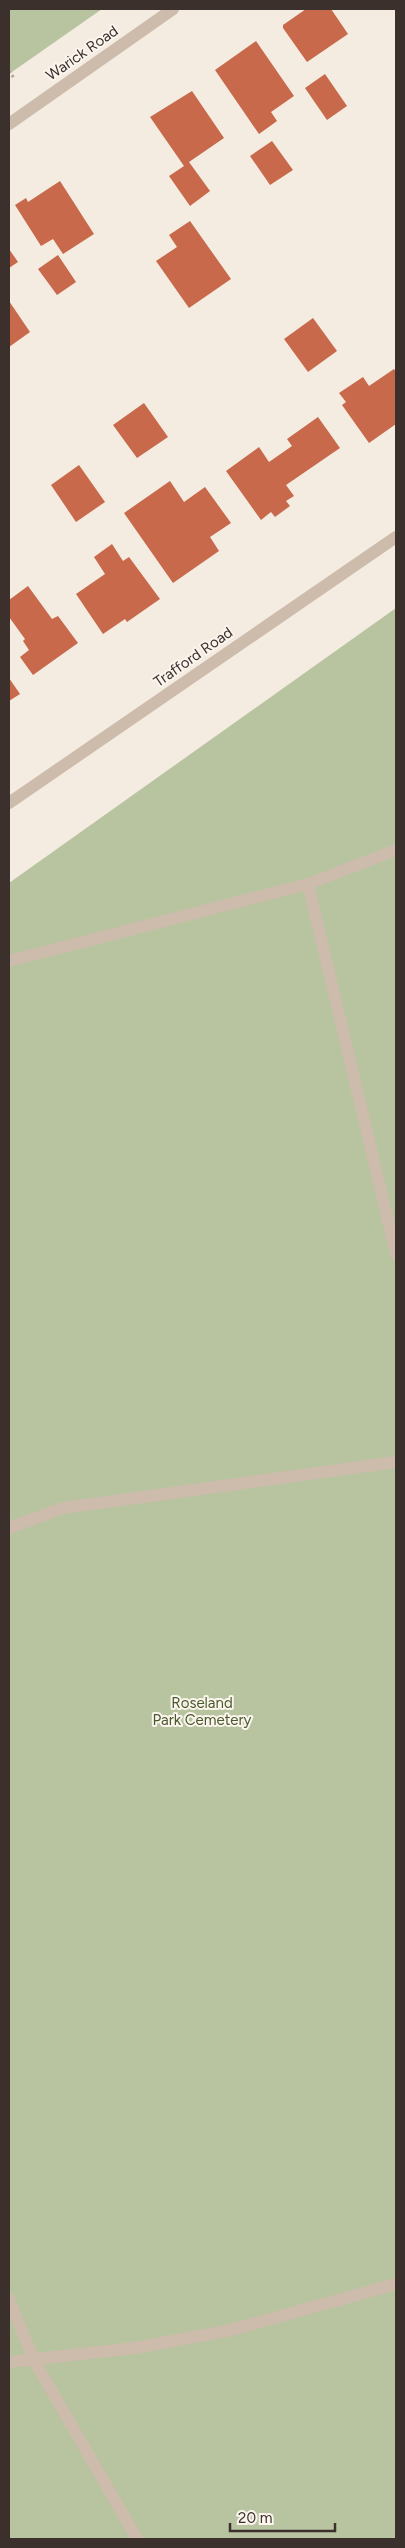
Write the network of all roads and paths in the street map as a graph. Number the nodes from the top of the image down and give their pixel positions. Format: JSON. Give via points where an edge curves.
{"nodes":[{"id":1,"x":173,"y":9,"type":"edge"},
{"id":2,"x":9,"y":71,"type":"edge"},
{"id":3,"x":14,"y":78,"type":"dead end"},
{"id":4,"x":9,"y":124,"type":"edge"},
{"id":5,"x":396,"y":537,"type":"edge"},
{"id":6,"x":9,"y":803,"type":"edge"},
{"id":7,"x":396,"y":850,"type":"edge"},
{"id":8,"x":308,"y":884,"type":"junction"},
{"id":9,"x":9,"y":961,"type":"edge"},
{"id":10,"x":396,"y":1254,"type":"edge"},
{"id":11,"x":396,"y":1462,"type":"edge"},
{"id":12,"x":9,"y":1528,"type":"edge"},
{"id":13,"x":396,"y":2284,"type":"edge"},
{"id":14,"x":9,"y":2299,"type":"edge"},
{"id":15,"x":34,"y":2360,"type":"junction"},
{"id":16,"x":9,"y":2362,"type":"edge"},
{"id":17,"x":136,"y":2539,"type":"edge"}],
"edges":[{"from":1,"to":4,"type":"street","name":"Warick Road"},
{"from":2,"to":3,"type":"path"},
{"from":5,"to":6,"type":"street","name":"Trafford Road"},
{"from":7,"to":8,"type":"street"},
{"from":8,"to":9,"type":"street"},
{"from":8,"to":10,"type":"street"},
{"from":11,"to":12,"type":"street","via":[[64,1508]]},
{"from":13,"to":15,"type":"street","via":[[231,2330],[135,2348]]},
{"from":14,"to":15,"type":"street"},
{"from":15,"to":16,"type":"street"},
{"from":15,"to":17,"type":"street"}]}
